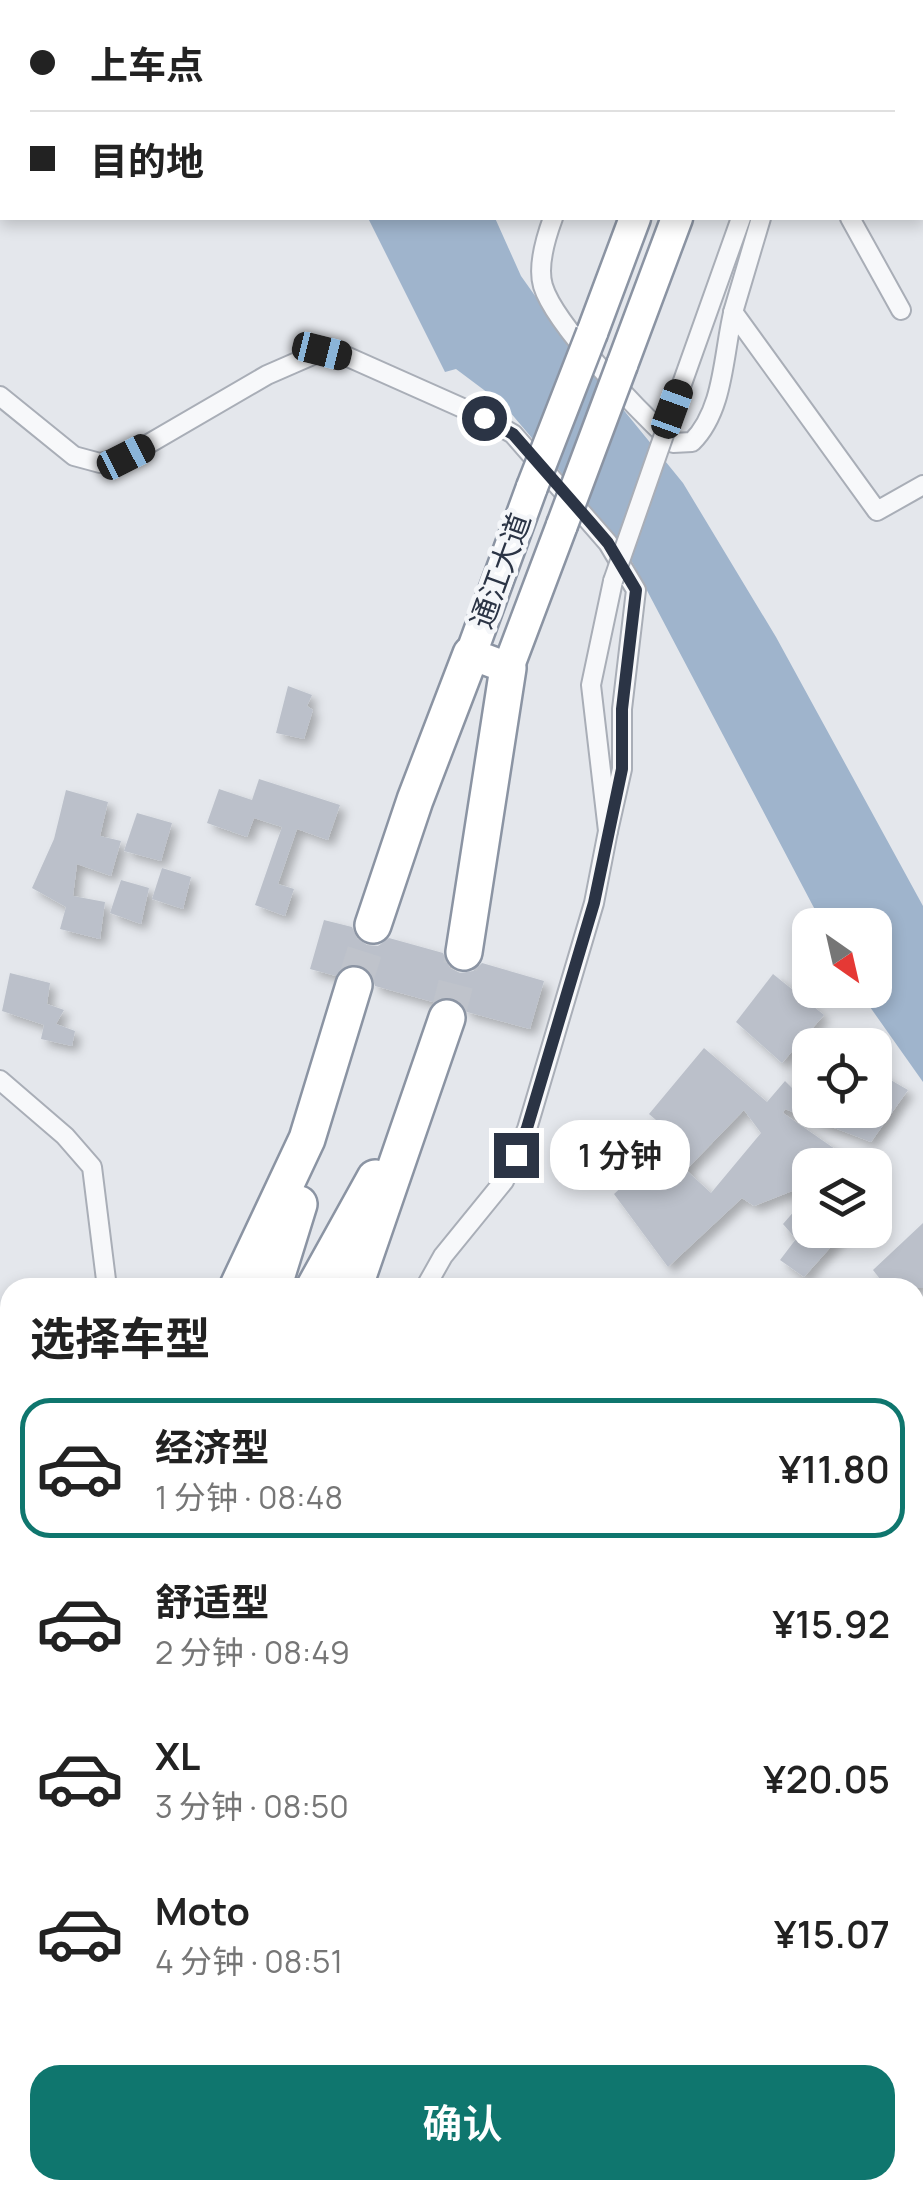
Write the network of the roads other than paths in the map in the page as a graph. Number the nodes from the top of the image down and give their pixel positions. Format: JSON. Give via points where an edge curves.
{"nodes":[{"id":1,"x":553,"y":220,"type":"edge"},
{"id":2,"x":634,"y":220,"type":"edge"},
{"id":3,"x":677,"y":220,"type":"edge"},
{"id":4,"x":740,"y":220,"type":"edge"},
{"id":5,"x":760,"y":220,"type":"edge"},
{"id":6,"x":851,"y":220,"type":"edge"},
{"id":7,"x":900,"y":310,"type":"dead end"},
{"id":8,"x":734,"y":312,"type":"junction"},
{"id":9,"x":0,"y":396,"type":"edge"},
{"id":10,"x":923,"y":485,"type":"edge"},
{"id":11,"x":471,"y":654,"type":"junction"},
{"id":12,"x":508,"y":668,"type":"junction"},
{"id":13,"x":608,"y":831,"type":"junction"},
{"id":14,"x":374,"y":925,"type":"tunnel mouth"},
{"id":15,"x":464,"y":952,"type":"tunnel mouth"},
{"id":16,"x":354,"y":985,"type":"tunnel mouth"},
{"id":17,"x":447,"y":1018,"type":"tunnel mouth"},
{"id":18,"x":0,"y":1080,"type":"edge"},
{"id":19,"x":423,"y":1095,"type":"junction"},
{"id":20,"x":307,"y":1139,"type":"junction"},
{"id":21,"x":106,"y":1278,"type":"edge"},
{"id":22,"x":242,"y":1278,"type":"edge"},
{"id":23,"x":276,"y":1278,"type":"edge"},
{"id":24,"x":320,"y":1278,"type":"edge"},
{"id":25,"x":358,"y":1278,"type":"edge"},
{"id":26,"x":431,"y":1278,"type":"edge"}],
"edges":[{"from":1,"to":8,"type":"street","via":[[542,284],[557,313],[673,443],[692,442],[706,428]]},
{"from":2,"to":11,"type":"highway","name":"通江大道","bridge":true},
{"from":3,"to":12,"type":"highway","name":"通江大道","bridge":true},
{"from":4,"to":13,"type":"street","bridge":true,"via":[[613,581],[597,644],[591,684]]},
{"from":5,"to":8,"type":"street"},
{"from":6,"to":7,"type":"street"},
{"from":8,"to":10,"type":"street","via":[[877,511]]},
{"from":9,"to":13,"type":"street","via":[[74,456],[100,463],[126,457],[322,351],[513,434],[608,543],[636,590],[622,769]]},
{"from":11,"to":12,"type":"highway"},
{"from":11,"to":14,"type":"highway"},
{"from":12,"to":15,"type":"highway"},
{"from":13,"to":26,"type":"street","via":[[594,903],[527,1128],[504,1181]]},
{"from":16,"to":20,"type":"highway"},
{"from":17,"to":19,"type":"highway"},
{"from":18,"to":21,"type":"street","via":[[92,1167]]},
{"from":19,"to":24,"type":"highway"},
{"from":19,"to":25,"type":"highway"},
{"from":20,"to":22,"type":"highway"},
{"from":20,"to":23,"type":"highway","via":[[304,1187]]}]}
